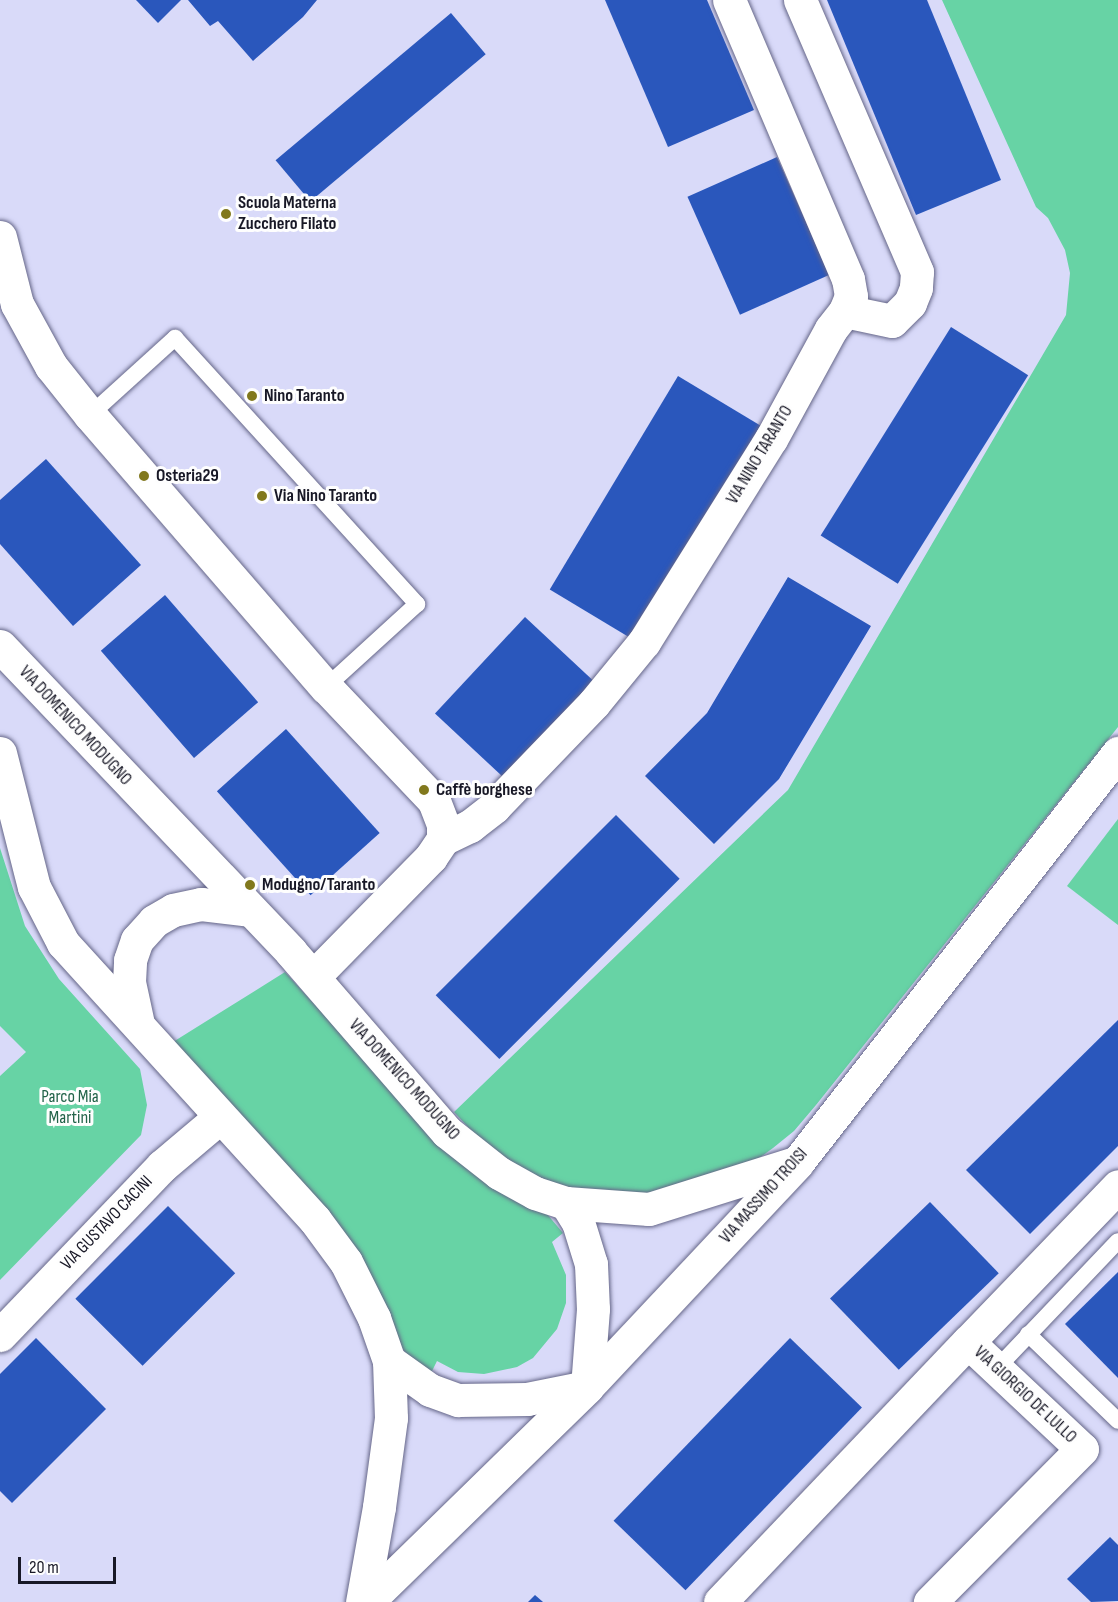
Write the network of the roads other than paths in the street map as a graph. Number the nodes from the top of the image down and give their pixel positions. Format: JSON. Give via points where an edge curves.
{"nodes":[{"id":1,"x":729,"y":0,"type":"edge"},
{"id":2,"x":800,"y":0,"type":"edge"},
{"id":3,"x":0,"y":237,"type":"edge"},
{"id":4,"x":845,"y":311,"type":"junction"},
{"id":5,"x":90,"y":415,"type":"junction"},
{"id":6,"x":0,"y":646,"type":"edge"},
{"id":7,"x":326,"y":687,"type":"junction"},
{"id":8,"x":0,"y":753,"type":"edge"},
{"id":9,"x":1118,"y":753,"type":"edge"},
{"id":10,"x":443,"y":839,"type":"junction"},
{"id":11,"x":250,"y":910,"type":"junction"},
{"id":12,"x":314,"y":977,"type":"junction"},
{"id":13,"x":138,"y":1026,"type":"junction"},
{"id":14,"x":220,"y":1117,"type":"junction"},
{"id":15,"x":797,"y":1163,"type":"junction"},
{"id":16,"x":1118,"y":1186,"type":"edge"},
{"id":17,"x":566,"y":1203,"type":"junction"},
{"id":18,"x":1118,"y":1241,"type":"edge"},
{"id":19,"x":1028,"y":1334,"type":"junction"},
{"id":20,"x":0,"y":1335,"type":"edge"},
{"id":21,"x":968,"y":1341,"type":"junction"},
{"id":22,"x":388,"y":1361,"type":"junction"},
{"id":23,"x":996,"y":1368,"type":"junction"},
{"id":24,"x":587,"y":1387,"type":"junction"},
{"id":25,"x":1118,"y":1421,"type":"edge"},
{"id":26,"x":362,"y":1602,"type":"edge"},
{"id":27,"x":367,"y":1602,"type":"edge"},
{"id":28,"x":720,"y":1602,"type":"edge"},
{"id":29,"x":930,"y":1602,"type":"edge"}],
"edges":[{"from":1,"to":4,"type":"street","name":"VIA NINO TARANTO","via":[[848,279],[851,296]]},
{"from":2,"to":4,"type":"street","via":[[917,272],[910,303],[892,321]]},
{"from":3,"to":5,"type":"street","via":[[17,304],[51,366]]},
{"from":4,"to":10,"type":"street","name":"VIA NINO TARANTO","via":[[831,329],[771,439],[644,642],[594,703],[494,807],[470,826]]},
{"from":5,"to":7,"type":"street"},
{"from":5,"to":7,"type":"lane","via":[[175,338],[417,604]]},
{"from":6,"to":11,"type":"street","name":"VIA DOMENICO MODUGNO"},
{"from":7,"to":10,"type":"street","via":[[434,801],[443,824]]},
{"from":8,"to":13,"type":"street","via":[[34,886],[63,943]]},
{"from":9,"to":15,"type":"street","name":"VIA MASSIMO TROISI"},
{"from":10,"to":12,"type":"street","name":"VIA NINO TARANTO","via":[[431,857]]},
{"from":11,"to":12,"type":"street","name":"VIA DOMENICO MODUGNO"},
{"from":11,"to":13,"type":"street","via":[[201,904],[173,910],[154,921],[137,940],[130,960],[129,982]]},
{"from":12,"to":17,"type":"street","name":"VIA DOMENICO MODUGNO","via":[[447,1132],[499,1173],[535,1193]]},
{"from":13,"to":14,"type":"street"},
{"from":14,"to":20,"type":"street","name":"VIA GUSTAVO CACINI","via":[[162,1166]]},
{"from":14,"to":22,"type":"street","via":[[315,1220],[346,1262],[374,1318]]},
{"from":15,"to":17,"type":"street","name":"VIA DOMENICO MODUGNO","via":[[650,1209]]},
{"from":15,"to":24,"type":"street","name":"VIA MASSIMO TROISI"},
{"from":16,"to":21,"type":"street"},
{"from":17,"to":24,"type":"street","via":[[578,1222],[591,1264],[593,1309]]},
{"from":18,"to":19,"type":"lane"},
{"from":19,"to":23,"type":"lane"},
{"from":19,"to":25,"type":"lane"},
{"from":21,"to":23,"type":"street","name":"VIA GIORGIO DE LULLO"},
{"from":21,"to":28,"type":"street","name":"VIA GIORGIO DE LULLO"},
{"from":22,"to":24,"type":"street","via":[[430,1390],[458,1400],[527,1399]]},
{"from":22,"to":26,"type":"street","via":[[391,1418]]},
{"from":23,"to":29,"type":"street","name":"VIA GIORGIO DE LULLO","via":[[1082,1449]]},
{"from":24,"to":27,"type":"street","name":"VIA MASSIMO TROISI"}]}
